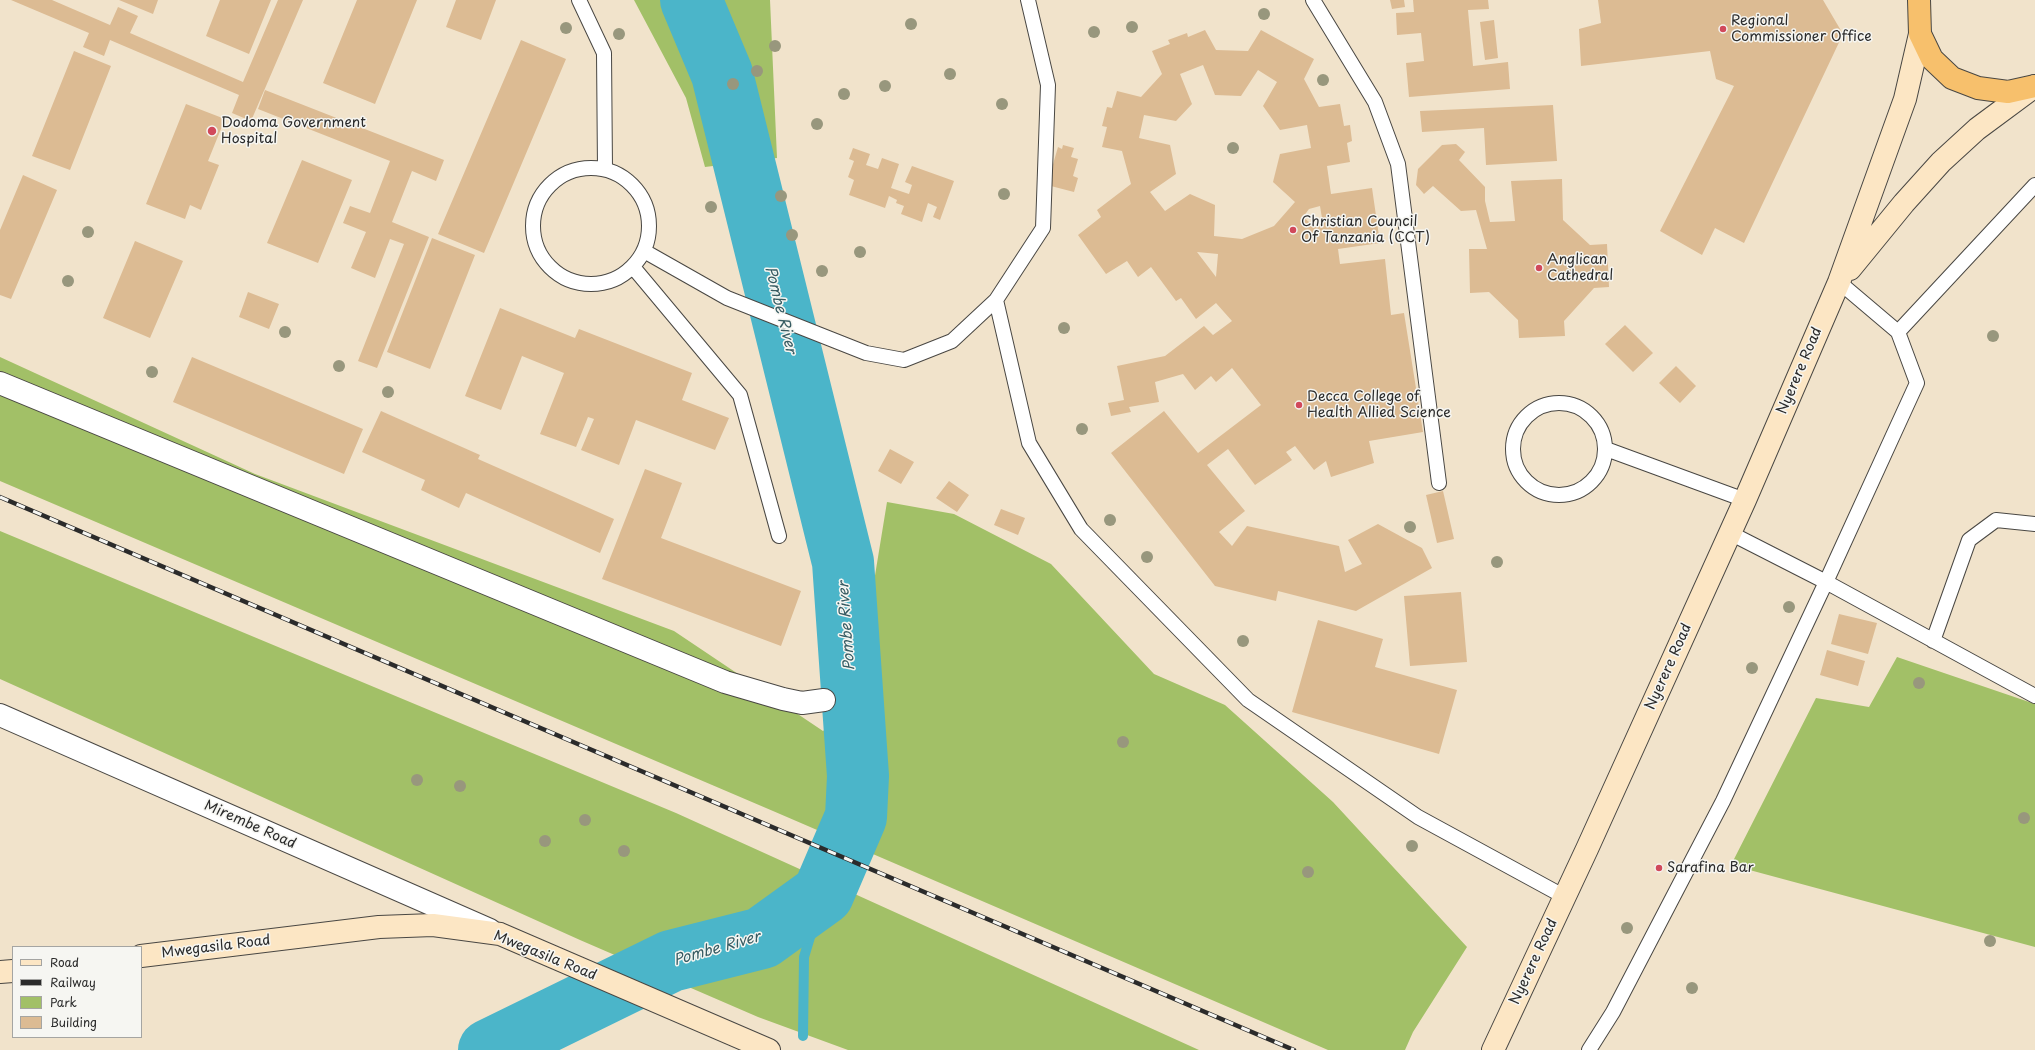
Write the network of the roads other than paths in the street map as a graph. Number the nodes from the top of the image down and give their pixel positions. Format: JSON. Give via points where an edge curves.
{"nodes":[{"id":1,"x":579,"y":0,"type":"edge"},
{"id":2,"x":1028,"y":0,"type":"edge"},
{"id":3,"x":1314,"y":0,"type":"edge"},
{"id":4,"x":1918,"y":2,"type":"edge"},
{"id":5,"x":1920,"y":34,"type":"junction"},
{"id":6,"x":2035,"y":86,"type":"edge"},
{"id":7,"x":605,"y":169,"type":"junction"},
{"id":8,"x":2035,"y":185,"type":"edge"},
{"id":9,"x":644,"y":251,"type":"junction"},
{"id":10,"x":634,"y":267,"type":"junction"},
{"id":11,"x":1839,"y":282,"type":"junction"},
{"id":12,"x":996,"y":300,"type":"junction"},
{"id":13,"x":1898,"y":332,"type":"junction"},
{"id":14,"x":0,"y":382,"type":"edge"},
{"id":15,"x":1606,"y":449,"type":"junction"},
{"id":16,"x":1438,"y":483,"type":"dead end"},
{"id":17,"x":1745,"y":500,"type":"junction"},
{"id":18,"x":2035,"y":524,"type":"edge"},
{"id":19,"x":1730,"y":533,"type":"junction"},
{"id":20,"x":780,"y":536,"type":"dead end"},
{"id":21,"x":1826,"y":582,"type":"junction"},
{"id":22,"x":1933,"y":641,"type":"junction"},
{"id":23,"x":2035,"y":696,"type":"edge"},
{"id":24,"x":824,"y":700,"type":"dead end"},
{"id":25,"x":0,"y":715,"type":"edge"},
{"id":26,"x":1565,"y":897,"type":"junction"},
{"id":27,"x":500,"y":934,"type":"junction"},
{"id":28,"x":142,"y":956,"type":"edge"},
{"id":29,"x":12,"y":971,"type":"edge"},
{"id":30,"x":0,"y":972,"type":"edge"},
{"id":31,"x":769,"y":1050,"type":"edge"},
{"id":32,"x":1493,"y":1050,"type":"edge"},
{"id":33,"x":1589,"y":1050,"type":"edge"}],
"edges":[{"from":1,"to":7,"type":"lane","via":[[604,53]]},
{"from":2,"to":12,"type":"lane","via":[[1048,85],[1043,228]]},
{"from":3,"to":16,"type":"lane","via":[[1375,102],[1398,164]]},
{"from":4,"to":5,"type":"highway"},
{"from":5,"to":6,"type":"highway","via":[[1932,59],[1952,78],[1978,88],[2008,92]]},
{"from":5,"to":11,"type":"main road","via":[[1905,99]]},
{"from":6,"to":11,"type":"main road","via":[[1977,129],[1941,162]]},
{"from":7,"to":9,"type":"lane","via":[[624,177],[638,191],[648,210],[650,230]]},
{"from":7,"to":10,"type":"lane","via":[[584,167],[565,173],[548,185],[537,202],[532,222],[534,242],[543,261],[558,275],[577,283],[597,285],[617,279]]},
{"from":8,"to":13,"type":"lane"},
{"from":9,"to":10,"type":"lane"},
{"from":9,"to":12,"type":"lane","via":[[727,298],[866,353],[904,360],[952,341]]},
{"from":10,"to":20,"type":"lane","via":[[740,394]]},
{"from":11,"to":13,"type":"lane"},
{"from":11,"to":17,"type":"main road","name":"Nyerere Road"},
{"from":12,"to":26,"type":"lane","via":[[1029,443],[1082,529],[1248,700],[1418,817]]},
{"from":13,"to":21,"type":"lane","via":[[1917,383]]},
{"from":14,"to":24,"type":"street","via":[[725,682],[783,700],[802,703]]},
{"from":15,"to":15,"type":"lane","via":[[1603,464],[1586,487],[1573,493],[1558,495],[1544,493],[1521,475],[1513,447],[1516,431],[1525,418],[1537,408],[1552,404],[1568,404],[1583,410],[1595,420],[1603,434]]},
{"from":15,"to":17,"type":"lane"},
{"from":17,"to":19,"type":"main road","name":"Nyerere Road"},
{"from":18,"to":22,"type":"lane","via":[[1996,520],[1969,540]]},
{"from":19,"to":21,"type":"lane"},
{"from":19,"to":26,"type":"main road","name":"Nyerere Road"},
{"from":21,"to":22,"type":"lane"},
{"from":21,"to":33,"type":"lane","via":[[1723,801],[1613,1012]]},
{"from":22,"to":23,"type":"lane"},
{"from":25,"to":27,"type":"street","name":"Mirembe Road"},
{"from":26,"to":32,"type":"main road","name":"Nyerere Road"},
{"from":27,"to":28,"type":"main road","name":"Mwegasila Road","via":[[433,925],[379,928]]},
{"from":27,"to":31,"type":"main road","name":"Mwegasila Road"},
{"from":29,"to":30,"type":"main road"}]}
